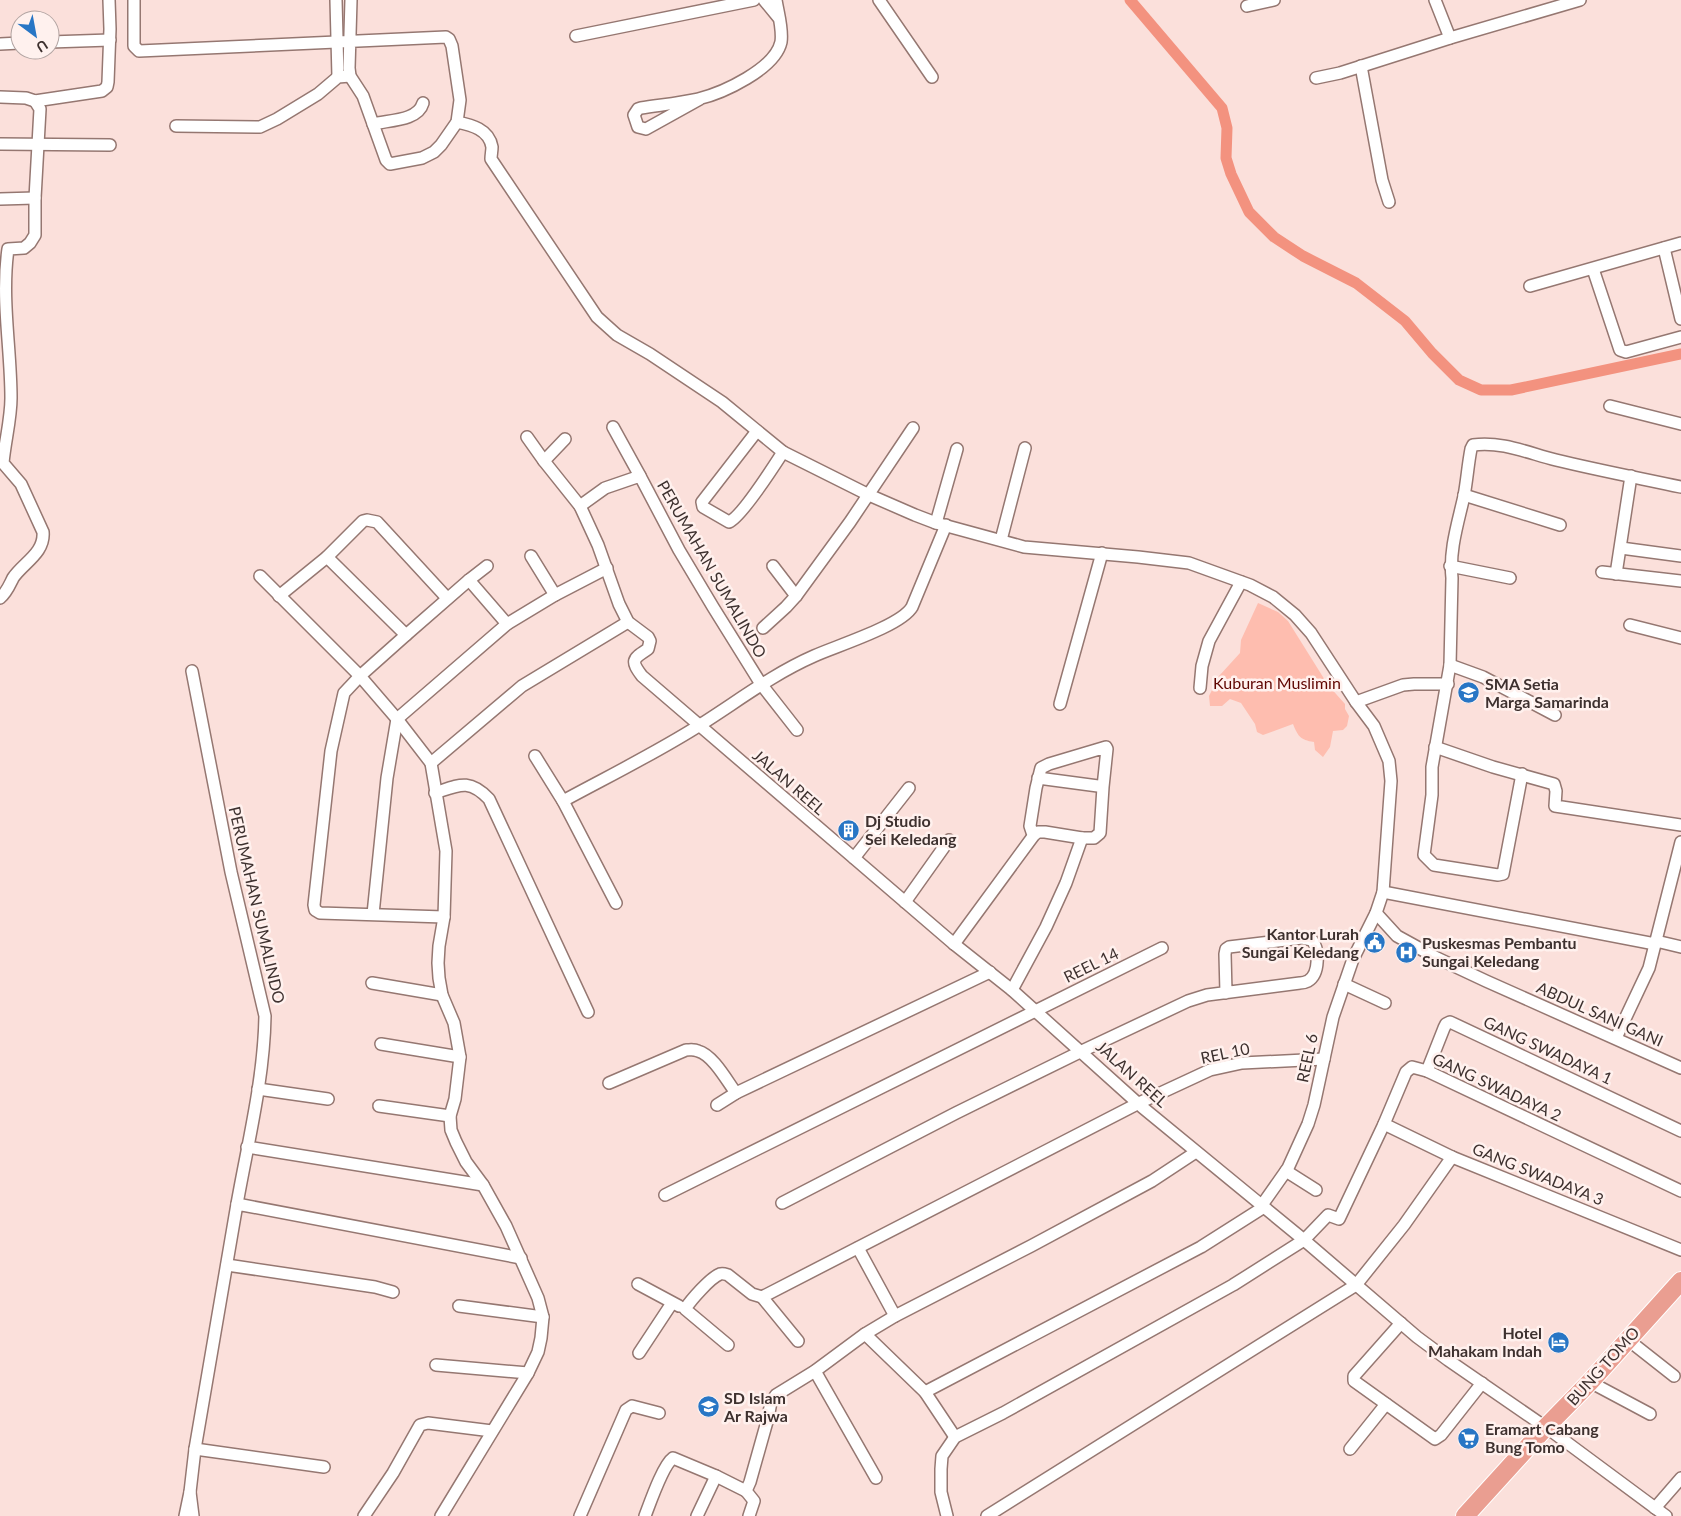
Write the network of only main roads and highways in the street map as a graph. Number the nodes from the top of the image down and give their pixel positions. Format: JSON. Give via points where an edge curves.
{"nodes":[{"id":1,"x":1681,"y":1281,"type":"edge"},
{"id":2,"x":1681,"y":1297,"type":"edge"},
{"id":3,"x":1631,"y":1342,"type":"junction"},
{"id":4,"x":1550,"y":1430,"type":"junction"},
{"id":5,"x":1465,"y":1516,"type":"edge"},
{"id":6,"x":1477,"y":1516,"type":"edge"}],
"edges":[{"from":1,"to":3,"type":"main road","name":"BUNG TOMO"},
{"from":2,"to":3,"type":"main road","name":"BUNG TOMO"},
{"from":3,"to":4,"type":"main road","name":"BUNG TOMO"},
{"from":4,"to":5,"type":"main road","name":"BUNG TOMO"},
{"from":4,"to":6,"type":"main road","name":"BUNG TOMO"}]}
